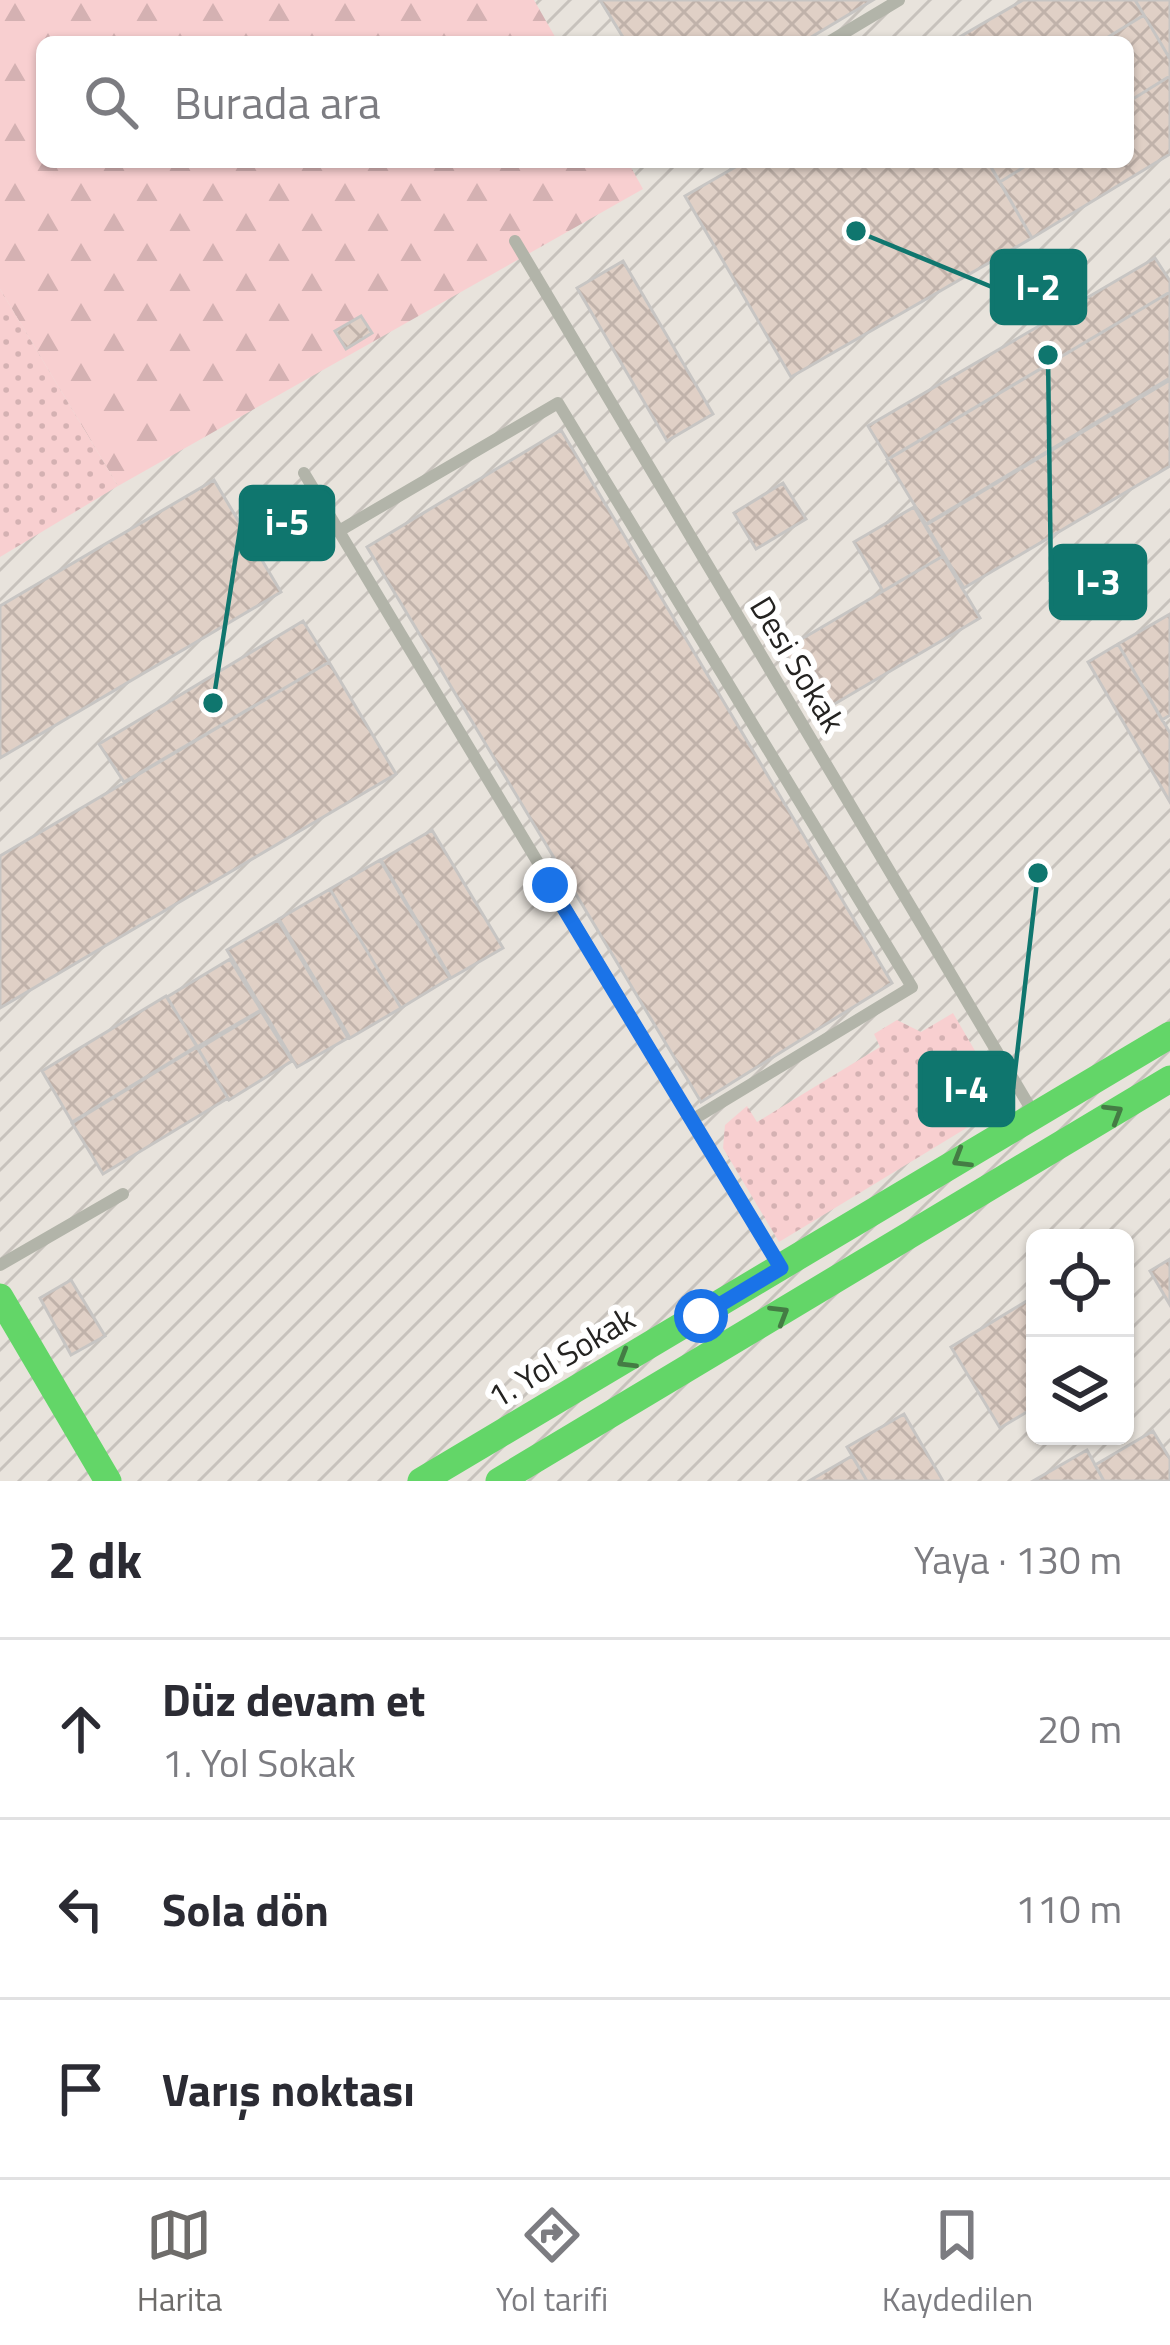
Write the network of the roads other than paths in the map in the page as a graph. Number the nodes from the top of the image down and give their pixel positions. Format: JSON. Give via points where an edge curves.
{"nodes":[{"id":1,"x":899,"y":0,"type":"edge"},
{"id":2,"x":839,"y":36,"type":"edge"},
{"id":3,"x":515,"y":241,"type":"dead end"},
{"id":4,"x":304,"y":473,"type":"dead end"},
{"id":5,"x":338,"y":531,"type":"junction"},
{"id":6,"x":1170,"y":1035,"type":"edge"},
{"id":7,"x":1170,"y":1079,"type":"edge"},
{"id":8,"x":1034,"y":1115,"type":"junction"},
{"id":9,"x":692,"y":1120,"type":"junction"},
{"id":10,"x":123,"y":1194,"type":"dead end"},
{"id":11,"x":0,"y":1265,"type":"edge"},
{"id":12,"x":781,"y":1268,"type":"junction"},
{"id":13,"x":0,"y":1297,"type":"edge"},
{"id":14,"x":108,"y":1481,"type":"edge"},
{"id":15,"x":421,"y":1481,"type":"edge"},
{"id":16,"x":499,"y":1481,"type":"edge"}],
"edges":[{"from":1,"to":2,"type":"lane"},
{"from":3,"to":8,"type":"lane","name":"Desi Sokak"},
{"from":4,"to":5,"type":"lane"},
{"from":5,"to":9,"type":"lane"},
{"from":5,"to":9,"type":"lane","via":[[558,403],[900,967],[912,987]]},
{"from":6,"to":8,"type":"street","name":"1. Yol Sokak"},
{"from":16,"to":7,"type":"street","one_way":true},
{"from":8,"to":12,"type":"street","name":"1. Yol Sokak","one_way":true},
{"from":9,"to":12,"type":"lane"},
{"from":10,"to":11,"type":"lane"},
{"from":12,"to":15,"type":"street","name":"1. Yol Sokak","one_way":true},
{"from":13,"to":14,"type":"street"}]}
